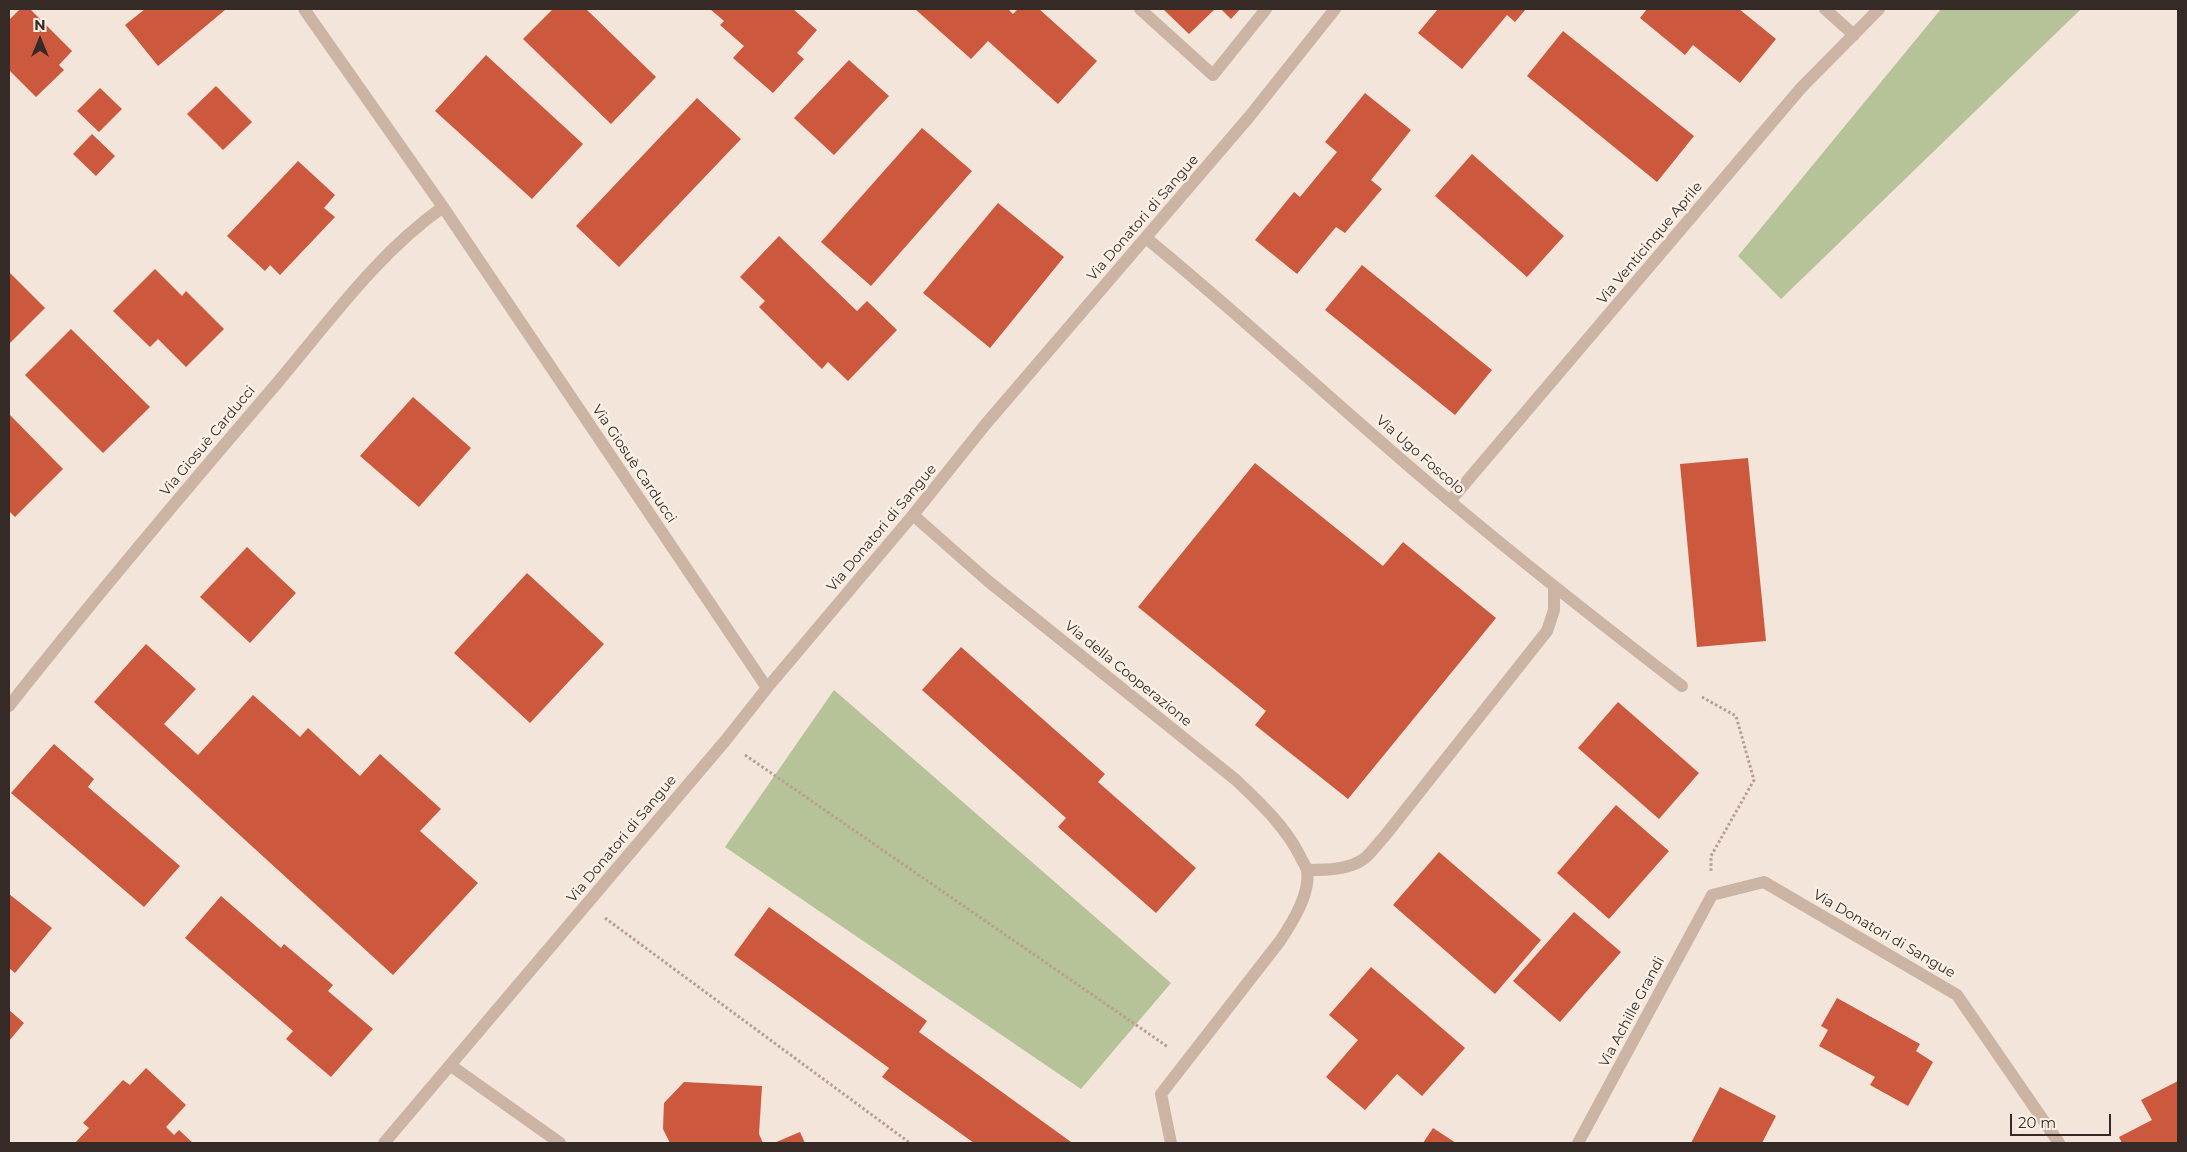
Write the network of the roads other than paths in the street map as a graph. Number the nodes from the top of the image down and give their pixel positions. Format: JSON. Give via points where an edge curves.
{"nodes":[{"id":1,"x":304,"y":9,"type":"edge"},
{"id":2,"x":1140,"y":9,"type":"edge"},
{"id":3,"x":1266,"y":9,"type":"edge"},
{"id":4,"x":1336,"y":9,"type":"edge"},
{"id":5,"x":1825,"y":9,"type":"edge"},
{"id":6,"x":1878,"y":9,"type":"edge"},
{"id":7,"x":1854,"y":35,"type":"junction"},
{"id":8,"x":443,"y":207,"type":"junction"},
{"id":9,"x":1146,"y":238,"type":"junction"},
{"id":10,"x":1450,"y":502,"type":"junction"},
{"id":11,"x":913,"y":516,"type":"junction"},
{"id":12,"x":1554,"y":587,"type":"junction"},
{"id":13,"x":1682,"y":686,"type":"road end"},
{"id":14,"x":767,"y":688,"type":"junction"},
{"id":15,"x":9,"y":706,"type":"edge"},
{"id":16,"x":1307,"y":870,"type":"junction"},
{"id":17,"x":1712,"y":895,"type":"joint"},
{"id":18,"x":450,"y":1065,"type":"junction"},
{"id":19,"x":384,"y":1143,"type":"edge"},
{"id":20,"x":560,"y":1143,"type":"edge"},
{"id":21,"x":1171,"y":1143,"type":"edge"},
{"id":22,"x":1578,"y":1143,"type":"edge"},
{"id":23,"x":2059,"y":1143,"type":"edge"}],
"edges":[{"from":1,"to":8,"type":"street","name":"Via Giosuè Carducci"},
{"from":2,"to":3,"type":"street","via":[[1212,75]]},
{"from":4,"to":9,"type":"street","name":"Via Donatori di Sangue"},
{"from":5,"to":7,"type":"street"},
{"from":6,"to":7,"type":"street","name":"Via Venticinque Aprile"},
{"from":7,"to":10,"type":"street","name":"Via Venticinque Aprile","via":[[1801,88]]},
{"from":8,"to":14,"type":"street","name":"Via Giosuè Carducci"},
{"from":8,"to":15,"type":"street","name":"Via Giosuè Carducci","via":[[417,226],[378,264]]},
{"from":9,"to":10,"type":"street","name":"Via Ugo Foscolo"},
{"from":9,"to":11,"type":"street","name":"Via Donatori di Sangue","via":[[985,425]]},
{"from":10,"to":12,"type":"street","name":"Via Ugo Foscolo"},
{"from":11,"to":14,"type":"street","name":"Via Donatori di Sangue"},
{"from":11,"to":16,"type":"street","name":"Via della Cooperazione","via":[[988,581],[1236,780],[1270,813],[1292,841]]},
{"from":12,"to":13,"type":"street","name":"Via Ugo Foscolo"},
{"from":12,"to":16,"type":"street","via":[[1554,610],[1547,631],[1365,859],[1326,870]]},
{"from":14,"to":18,"type":"street","name":"Via Donatori di Sangue"},
{"from":16,"to":21,"type":"street","via":[[1305,892],[1296,916],[1280,941],[1161,1094]]},
{"from":17,"to":22,"type":"street","name":"Via Achille Grandi"},
{"from":17,"to":23,"type":"street","name":"Via Donatori di Sangue","via":[[1764,882],[1957,995]]},
{"from":18,"to":19,"type":"street","name":"Via Donatori di Sangue"},
{"from":18,"to":20,"type":"street"}]}
